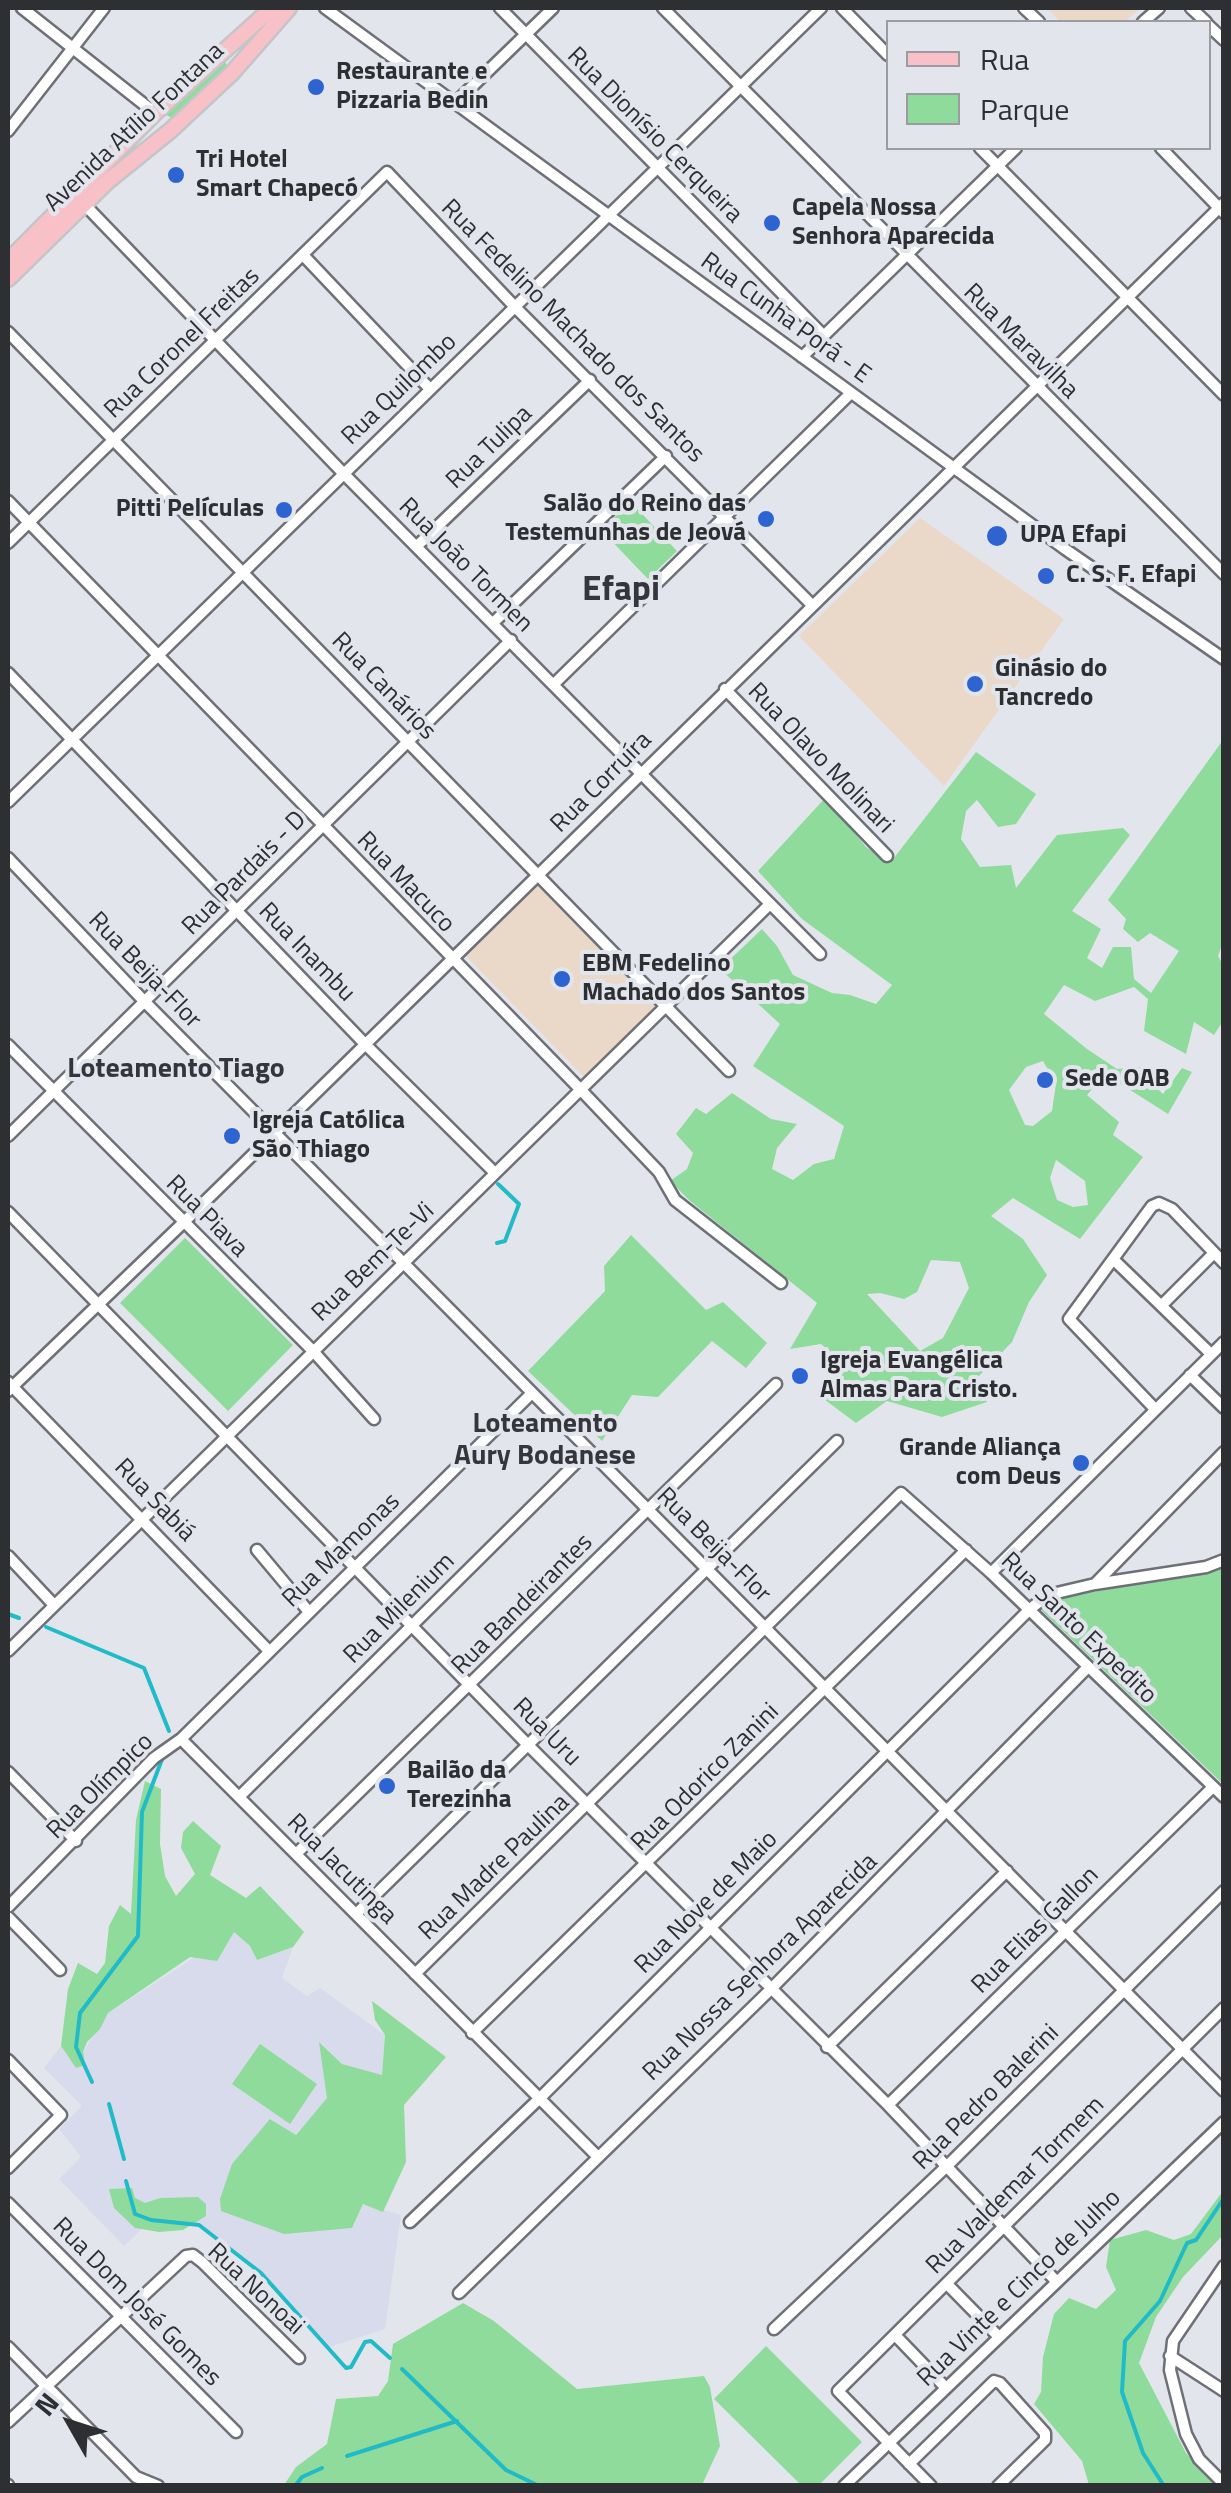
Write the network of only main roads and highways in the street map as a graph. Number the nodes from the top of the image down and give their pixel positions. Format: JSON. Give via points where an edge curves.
{"nodes":[{"id":1,"x":272,"y":8,"type":"edge"},
{"id":2,"x":289,"y":8,"type":"edge"},
{"id":3,"x":218,"y":55,"type":"junction"},
{"id":4,"x":232,"y":73,"type":"junction"},
{"id":5,"x":155,"y":112,"type":"junction"},
{"id":6,"x":171,"y":130,"type":"junction"},
{"id":7,"x":8,"y":261,"type":"edge"},
{"id":8,"x":8,"y":279,"type":"edge"}],
"edges":[{"from":1,"to":3,"type":"main road","name":"Avenida Atílio Fontana"},
{"from":2,"to":4,"type":"main road","name":"Avenida Atílio Fontana"},
{"from":3,"to":4,"type":"main road","via":[[230,60]]},
{"from":3,"to":5,"type":"main road","name":"Avenida Atílio Fontana"},
{"from":4,"to":6,"type":"main road","name":"Avenida Atílio Fontana"},
{"from":5,"to":6,"type":"main road"},
{"from":5,"to":7,"type":"main road","name":"Avenida Atílio Fontana"},
{"from":6,"to":8,"type":"main road","name":"Avenida Atílio Fontana"}]}
